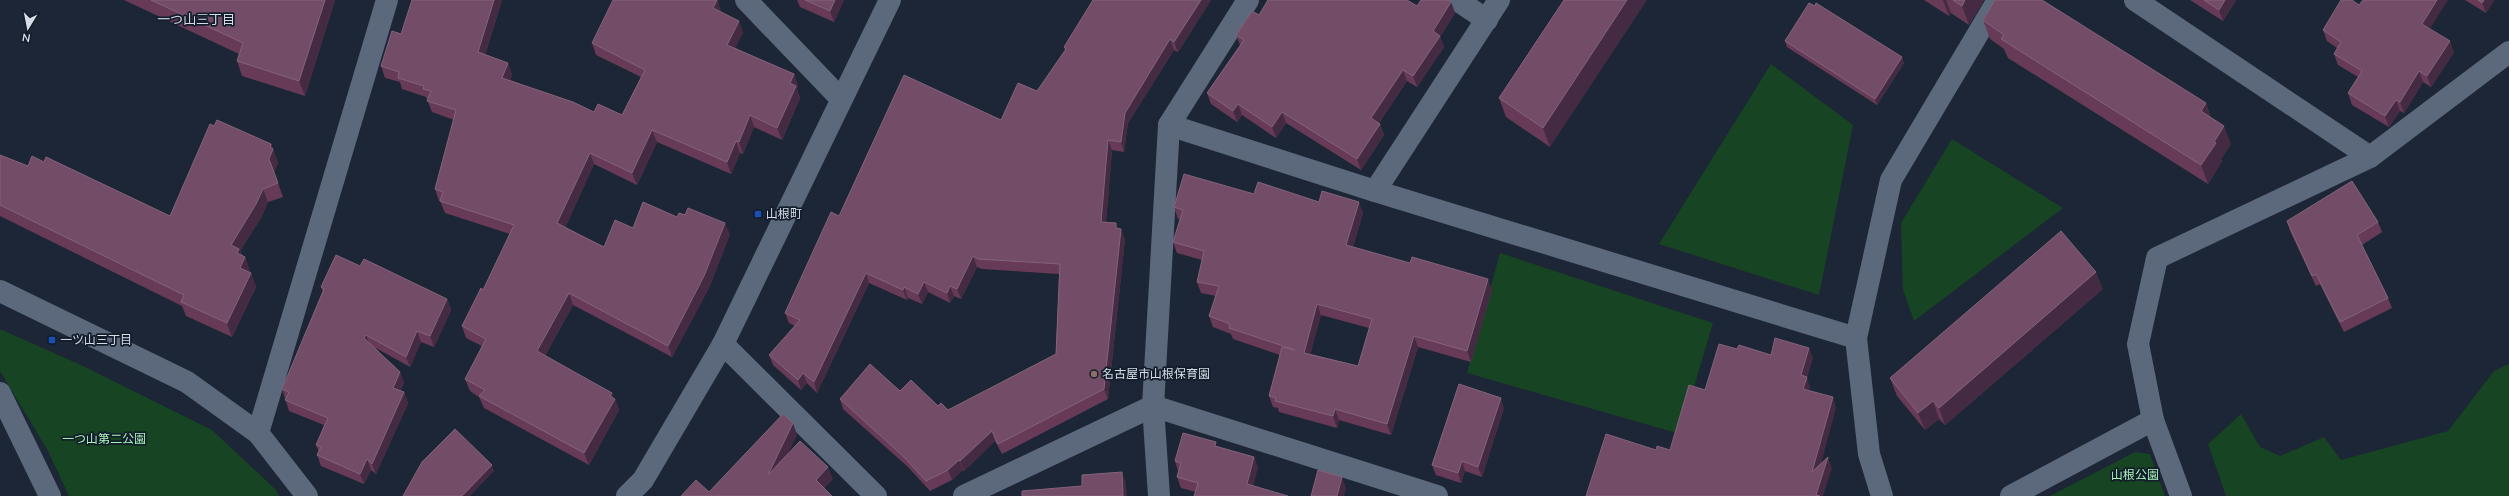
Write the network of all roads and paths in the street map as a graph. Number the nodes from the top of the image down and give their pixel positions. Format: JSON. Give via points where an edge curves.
{"nodes":[{"id":1,"x":387,"y":0,"type":"edge"},
{"id":2,"x":746,"y":0,"type":"edge"},
{"id":3,"x":890,"y":0,"type":"edge"},
{"id":4,"x":1248,"y":0,"type":"edge"},
{"id":5,"x":1457,"y":0,"type":"edge"},
{"id":6,"x":1499,"y":0,"type":"edge"},
{"id":7,"x":1998,"y":0,"type":"edge"},
{"id":8,"x":2135,"y":0,"type":"edge"},
{"id":9,"x":1487,"y":20,"type":"junction"},
{"id":10,"x":2509,"y":52,"type":"edge"},
{"id":11,"x":841,"y":99,"type":"junction"},
{"id":12,"x":1168,"y":125,"type":"junction"},
{"id":13,"x":2370,"y":157,"type":"junction"},
{"id":14,"x":1375,"y":191,"type":"junction"},
{"id":15,"x":0,"y":291,"type":"edge"},
{"id":16,"x":1856,"y":338,"type":"junction"},
{"id":17,"x":723,"y":344,"type":"junction"},
{"id":18,"x":0,"y":393,"type":"edge"},
{"id":19,"x":1153,"y":406,"type":"junction"},
{"id":20,"x":2153,"y":420,"type":"junction"},
{"id":21,"x":258,"y":433,"type":"junction"},
{"id":22,"x":50,"y":496,"type":"edge"},
{"id":23,"x":307,"y":496,"type":"edge"},
{"id":24,"x":627,"y":496,"type":"edge"},
{"id":25,"x":876,"y":496,"type":"edge"},
{"id":26,"x":964,"y":496,"type":"edge"},
{"id":27,"x":1159,"y":496,"type":"edge"},
{"id":28,"x":1437,"y":496,"type":"edge"},
{"id":29,"x":1882,"y":496,"type":"edge"},
{"id":30,"x":2010,"y":496,"type":"edge"},
{"id":31,"x":2181,"y":496,"type":"edge"}],
"edges":[{"from":1,"to":21,"type":"street"},
{"from":2,"to":11,"type":"street"},
{"from":3,"to":11,"type":"street"},
{"from":4,"to":12,"type":"street"},
{"from":5,"to":9,"type":"street"},
{"from":6,"to":9,"type":"street"},
{"from":7,"to":16,"type":"street","via":[[1891,180]]},
{"from":8,"to":13,"type":"street"},
{"from":9,"to":14,"type":"street"},
{"from":10,"to":13,"type":"street"},
{"from":11,"to":17,"type":"street"},
{"from":12,"to":14,"type":"street"},
{"from":12,"to":19,"type":"street"},
{"from":13,"to":20,"type":"street","via":[[2157,258],[2138,344]]},
{"from":14,"to":16,"type":"street"},
{"from":15,"to":21,"type":"street","via":[[187,382]]},
{"from":16,"to":29,"type":"street","via":[[1869,454]]},
{"from":17,"to":24,"type":"street","via":[[643,480]]},
{"from":17,"to":25,"type":"street"},
{"from":18,"to":22,"type":"street"},
{"from":19,"to":26,"type":"street"},
{"from":19,"to":27,"type":"street"},
{"from":19,"to":28,"type":"street"},
{"from":20,"to":30,"type":"street"},
{"from":20,"to":31,"type":"street"},
{"from":21,"to":23,"type":"street"}]}
